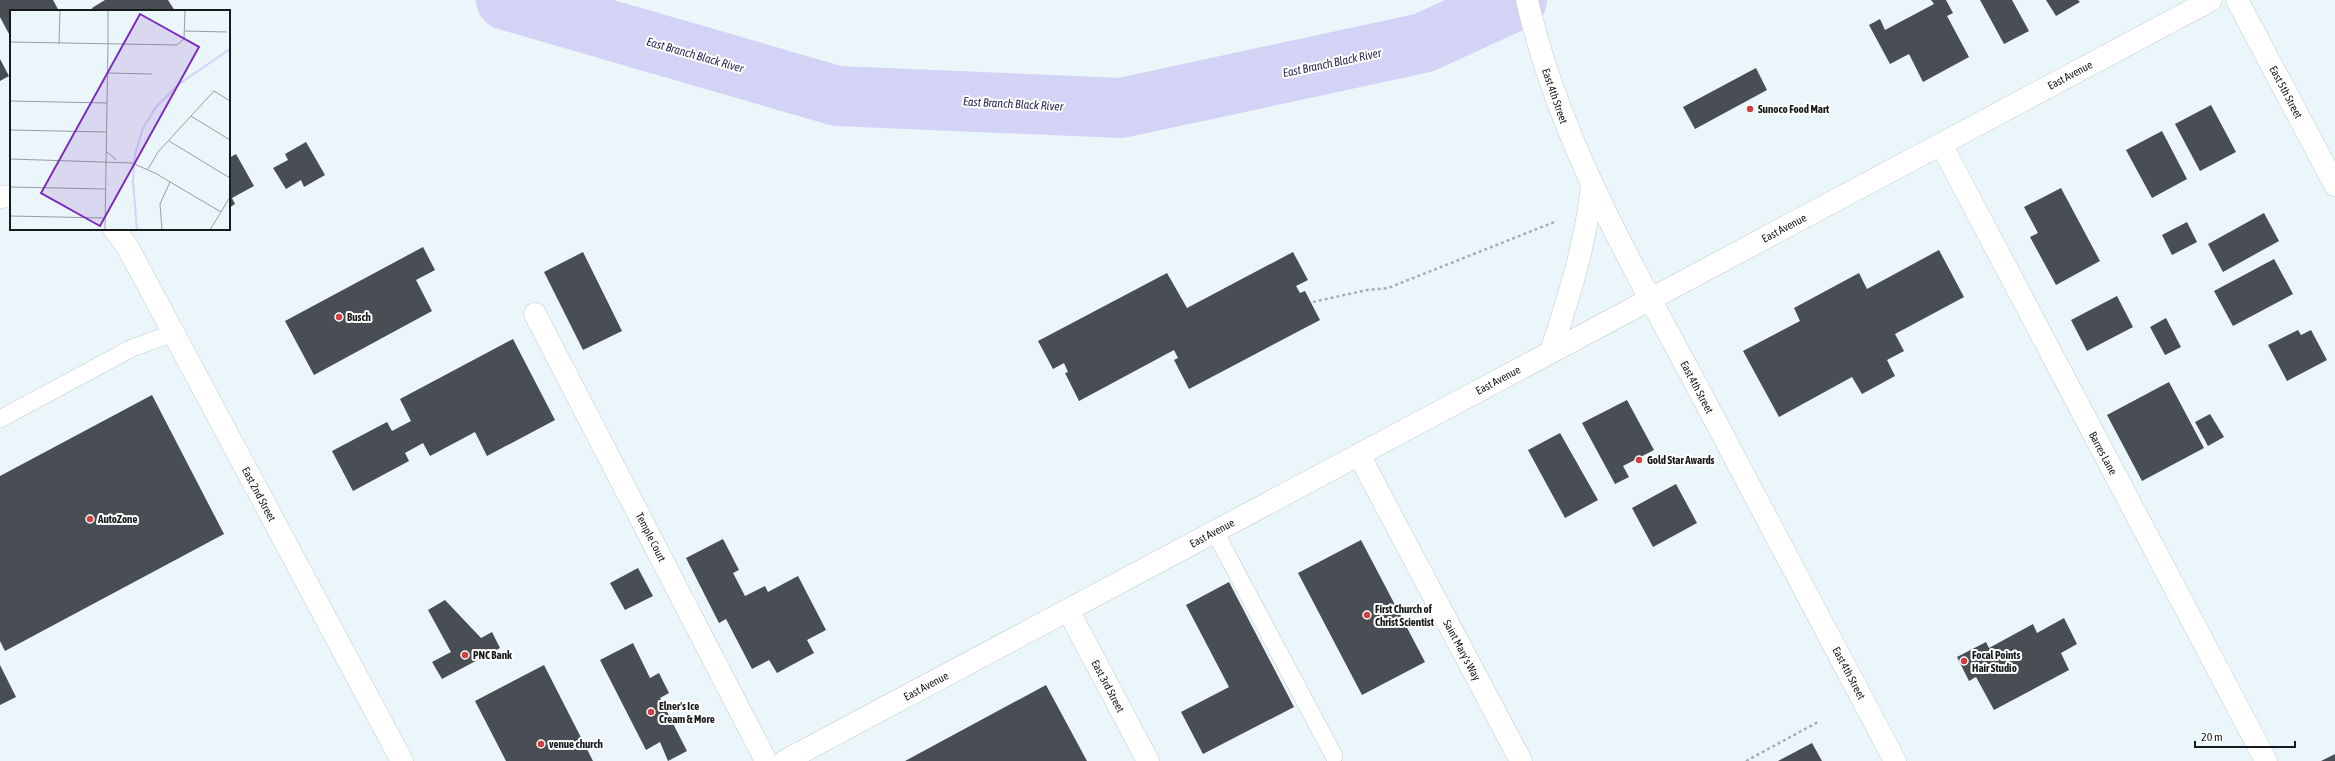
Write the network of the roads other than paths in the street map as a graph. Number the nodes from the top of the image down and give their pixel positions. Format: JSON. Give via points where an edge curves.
{"nodes":[{"id":1,"x":1527,"y":0,"type":"edge"},
{"id":2,"x":2211,"y":0,"type":"edge"},
{"id":3,"x":2237,"y":0,"type":"edge"},
{"id":4,"x":1941,"y":144,"type":"junction"},
{"id":5,"x":1589,"y":178,"type":"junction"},
{"id":6,"x":2335,"y":185,"type":"edge"},
{"id":7,"x":10,"y":196,"type":"edge"},
{"id":8,"x":0,"y":197,"type":"edge"},
{"id":9,"x":115,"y":230,"type":"edge"},
{"id":10,"x":1650,"y":299,"type":"junction"},
{"id":11,"x":535,"y":314,"type":"dead end"},
{"id":12,"x":174,"y":333,"type":"junction"},
{"id":13,"x":1551,"y":352,"type":"junction"},
{"id":14,"x":0,"y":419,"type":"edge"},
{"id":15,"x":1359,"y":455,"type":"junction"},
{"id":16,"x":1215,"y":532,"type":"junction"},
{"id":17,"x":1068,"y":610,"type":"junction"},
{"id":18,"x":1334,"y":756,"type":"dead end"},
{"id":19,"x":402,"y":761,"type":"edge"},
{"id":20,"x":766,"y":761,"type":"edge"},
{"id":21,"x":785,"y":761,"type":"edge"},
{"id":22,"x":1148,"y":761,"type":"edge"},
{"id":23,"x":1521,"y":761,"type":"edge"},
{"id":24,"x":1895,"y":761,"type":"edge"},
{"id":25,"x":2266,"y":761,"type":"edge"}],
"edges":[{"from":1,"to":5,"type":"street","name":"East 4th Street","via":[[1554,96]]},
{"from":2,"to":4,"type":"street","name":"East Avenue"},
{"from":3,"to":6,"type":"street","name":"East 5th Street"},
{"from":4,"to":10,"type":"street","name":"East Avenue"},
{"from":4,"to":25,"type":"street","name":"Barres Lane"},
{"from":5,"to":10,"type":"street","name":"East 4th Street"},
{"from":5,"to":13,"type":"street","via":[[1589,217],[1578,267]]},
{"from":7,"to":8,"type":"street"},
{"from":9,"to":12,"type":"street","name":"East 2nd Street","via":[[127,246]]},
{"from":10,"to":13,"type":"street","name":"East Avenue"},
{"from":10,"to":24,"type":"street","name":"East 4th Street"},
{"from":11,"to":20,"type":"street","name":"Temple Court"},
{"from":12,"to":14,"type":"lane","via":[[132,348]]},
{"from":12,"to":19,"type":"street","name":"East 2nd Street"},
{"from":13,"to":15,"type":"street","name":"East Avenue"},
{"from":15,"to":16,"type":"street","name":"East Avenue"},
{"from":15,"to":23,"type":"street","name":"Saint Mary's Way"},
{"from":16,"to":17,"type":"street","name":"East Avenue"},
{"from":16,"to":18,"type":"lane"},
{"from":17,"to":21,"type":"street","name":"East Avenue"},
{"from":17,"to":22,"type":"street","name":"East 3rd Street"}]}
